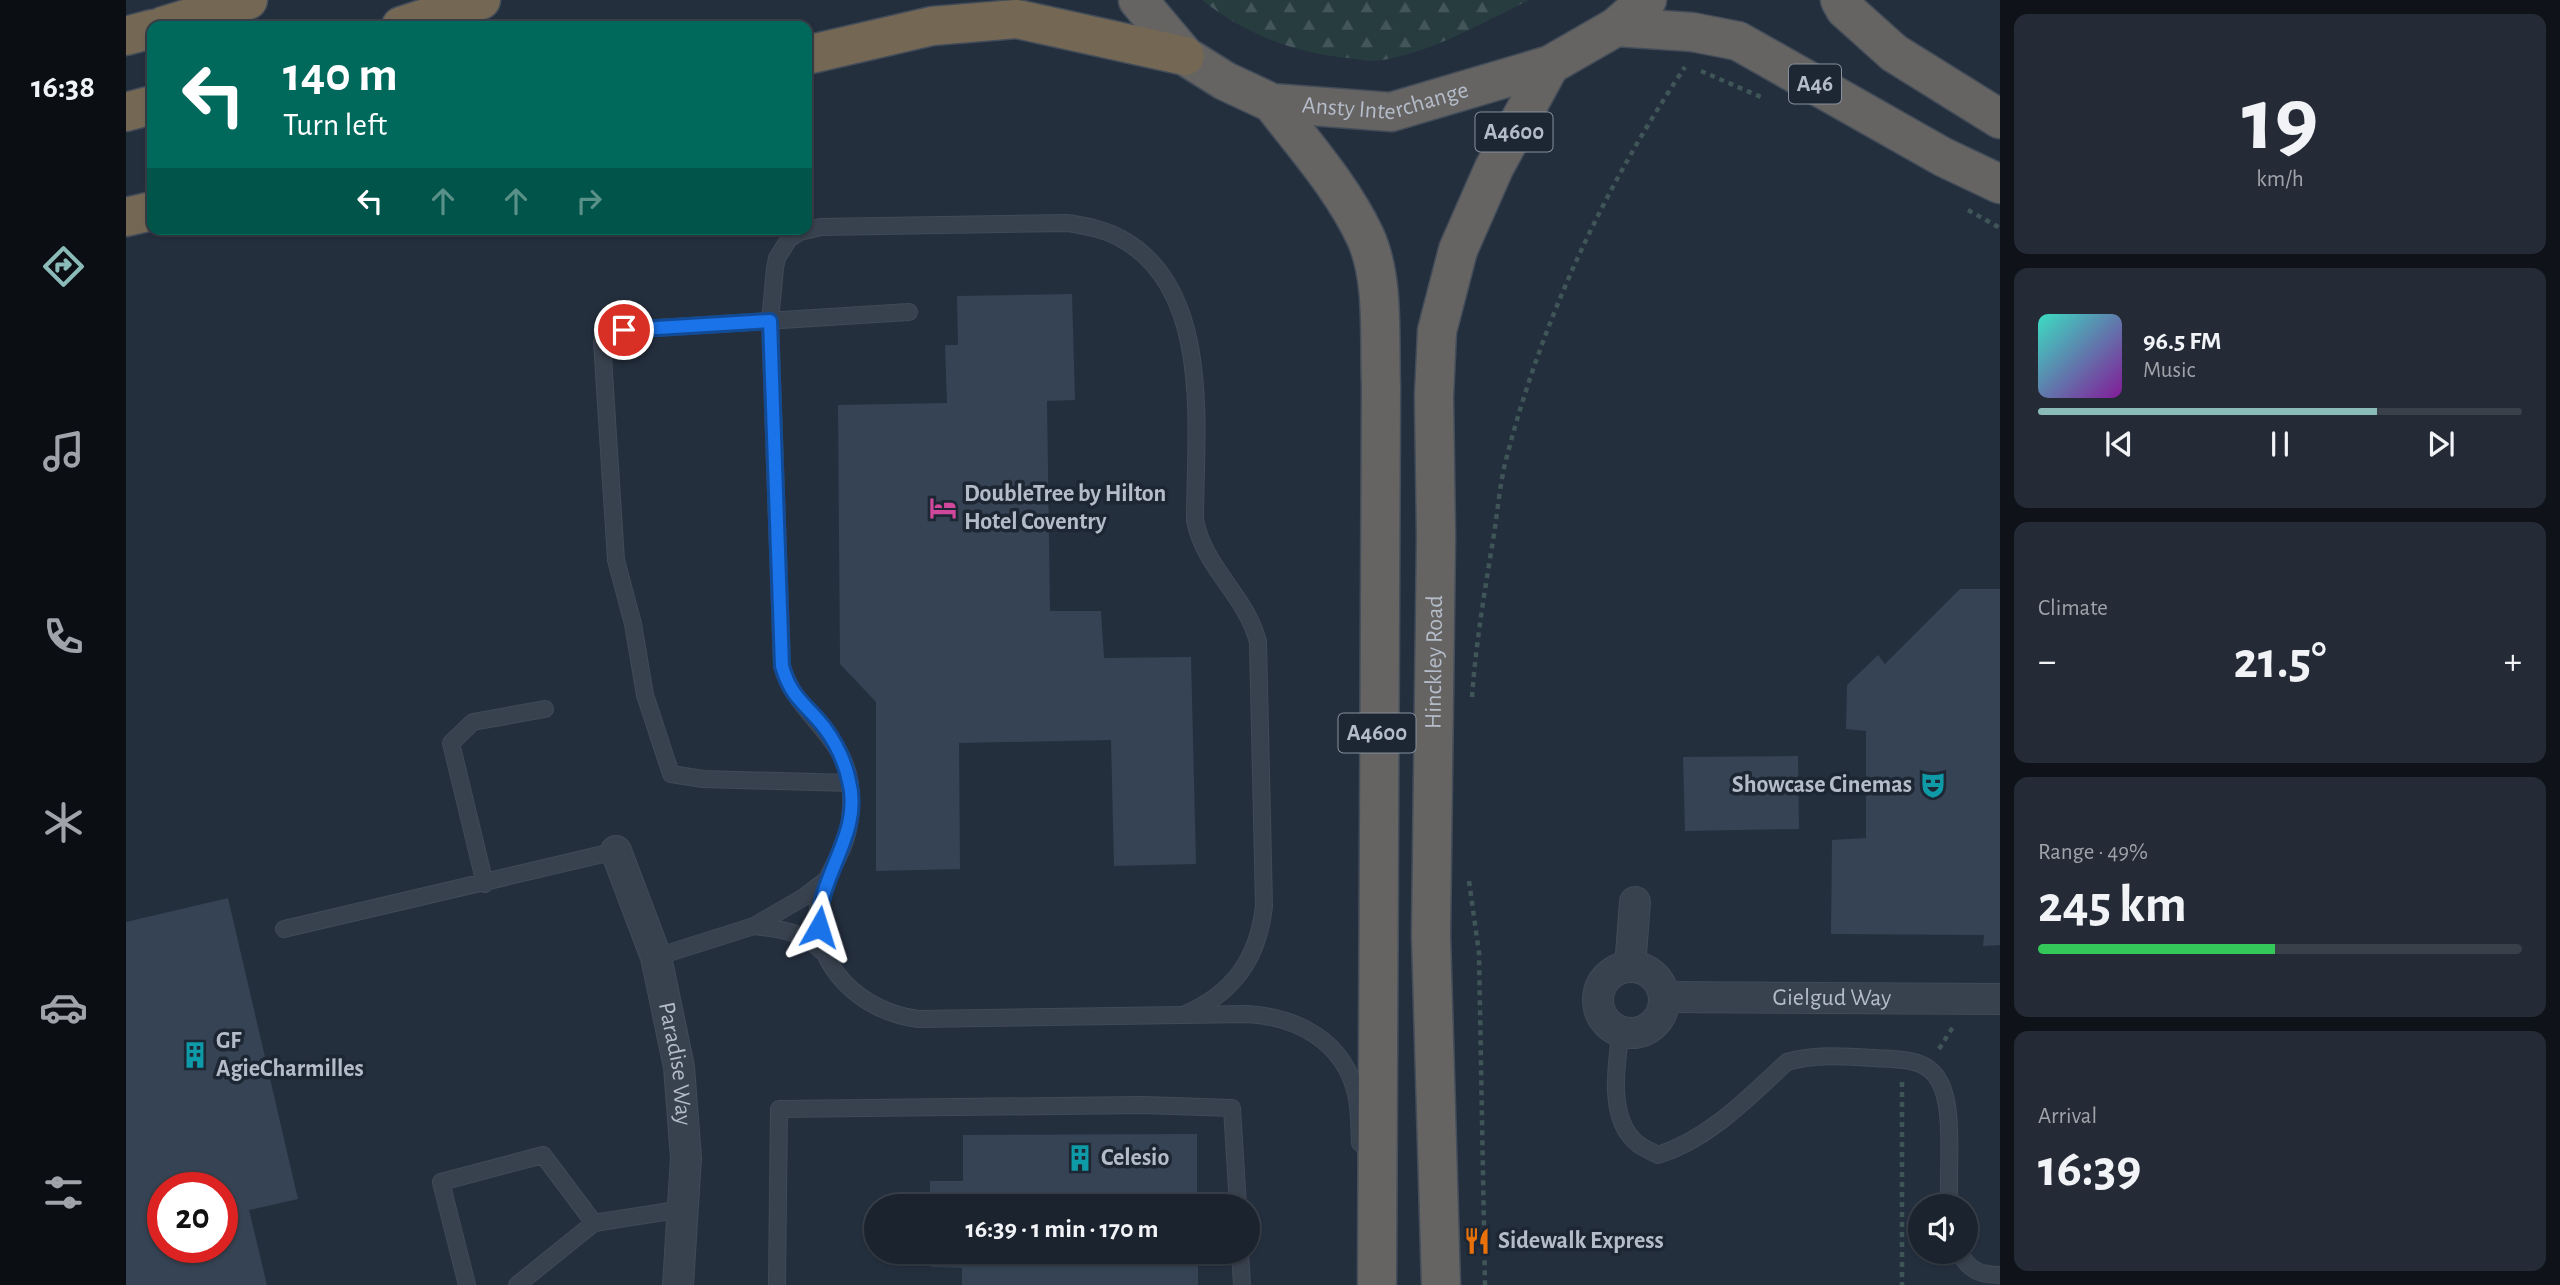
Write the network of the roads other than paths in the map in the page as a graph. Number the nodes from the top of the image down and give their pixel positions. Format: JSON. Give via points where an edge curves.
{"nodes":[{"id":1,"x":248,"y":0,"type":"edge"},
{"id":2,"x":481,"y":0,"type":"edge"},
{"id":3,"x":1138,"y":0,"type":"edge"},
{"id":4,"x":1647,"y":0,"type":"edge"},
{"id":5,"x":1840,"y":0,"type":"edge"},
{"id":6,"x":179,"y":21,"type":"edge"},
{"id":7,"x":416,"y":21,"type":"edge"},
{"id":8,"x":1616,"y":26,"type":"junction"},
{"id":9,"x":147,"y":30,"type":"edge"},
{"id":10,"x":126,"y":36,"type":"edge"},
{"id":11,"x":812,"y":54,"type":"edge"},
{"id":12,"x":1185,"y":56,"type":"junction"},
{"id":13,"x":1550,"y":65,"type":"junction"},
{"id":14,"x":1272,"y":103,"type":"junction"},
{"id":15,"x":147,"y":106,"type":"edge"},
{"id":16,"x":126,"y":112,"type":"edge"},
{"id":17,"x":2000,"y":119,"type":"edge"},
{"id":18,"x":2000,"y":184,"type":"edge"},
{"id":19,"x":147,"y":212,"type":"edge"},
{"id":20,"x":126,"y":217,"type":"edge"},
{"id":21,"x":812,"y":229,"type":"edge"},
{"id":22,"x":797,"y":235,"type":"edge"},
{"id":23,"x":909,"y":312,"type":"dead end"},
{"id":24,"x":770,"y":321,"type":"junction"},
{"id":25,"x":545,"y":709,"type":"dead end"},
{"id":26,"x":850,"y":783,"type":"junction"},
{"id":27,"x":615,"y":851,"type":"joint"},
{"id":28,"x":825,"y":881,"type":"junction"},
{"id":29,"x":485,"y":884,"type":"junction"},
{"id":30,"x":1635,"y":902,"type":"dead end"},
{"id":31,"x":754,"y":926,"type":"junction"},
{"id":32,"x":284,"y":929,"type":"dead end"},
{"id":33,"x":827,"y":955,"type":"junction"},
{"id":34,"x":656,"y":957,"type":"junction"},
{"id":35,"x":1630,"y":967,"type":"junction"},
{"id":36,"x":1664,"y":997,"type":"junction"},
{"id":37,"x":2000,"y":999,"type":"edge"},
{"id":38,"x":1183,"y":1015,"type":"junction"},
{"id":39,"x":1620,"y":1031,"type":"junction"},
{"id":40,"x":1237,"y":1194,"type":"edge"},
{"id":41,"x":1950,"y":1194,"type":"edge"},
{"id":42,"x":683,"y":1209,"type":"junction"},
{"id":43,"x":594,"y":1223,"type":"junction"},
{"id":44,"x":1241,"y":1264,"type":"edge"},
{"id":45,"x":1966,"y":1264,"type":"edge"},
{"id":46,"x":2000,"y":1275,"type":"edge"},
{"id":47,"x":467,"y":1285,"type":"edge"},
{"id":48,"x":517,"y":1285,"type":"edge"},
{"id":49,"x":678,"y":1285,"type":"edge"},
{"id":50,"x":777,"y":1285,"type":"edge"},
{"id":51,"x":1242,"y":1285,"type":"edge"},
{"id":52,"x":1371,"y":1285,"type":"edge"},
{"id":53,"x":1377,"y":1285,"type":"edge"},
{"id":54,"x":1441,"y":1285,"type":"edge"}],
"edges":[{"from":1,"to":6,"type":"highway"},
{"from":2,"to":7,"type":"highway"},
{"from":3,"to":12,"type":"highway","name":"Ansty Interchange"},
{"from":4,"to":8,"type":"highway","name":"Ansty Interchange"},
{"from":5,"to":17,"type":"highway","via":[[1894,53]]},
{"from":8,"to":13,"type":"highway","name":"Ansty Interchange"},
{"from":8,"to":18,"type":"highway","number":"A46","via":[[1738,41],[1943,157]]},
{"from":9,"to":10,"type":"highway"},
{"from":11,"to":12,"type":"highway","via":[[932,26],[1017,19]]},
{"from":12,"to":14,"type":"highway","name":"Ansty Interchange"},
{"from":13,"to":14,"type":"highway","name":"Ansty Interchange","via":[[1391,112]]},
{"from":13,"to":54,"type":"highway","name":"Hinckley Road","number":"A4600","via":[[1494,168],[1458,250],[1437,331],[1432,935]]},
{"from":14,"to":53,"type":"highway","number":"A4600","via":[[1337,189],[1365,237],[1375,274],[1381,386]]},
{"from":15,"to":16,"type":"highway"},
{"from":19,"to":20,"type":"highway"},
{"from":21,"to":38,"type":"lane","via":[[1068,223],[1120,238],[1145,255],[1180,313],[1194,364],[1198,536],[1215,570],[1252,620],[1260,666],[1265,906],[1249,963],[1210,1001]]},
{"from":22,"to":24,"type":"lane","via":[[781,249],[775,268]]},
{"from":23,"to":24,"type":"lane"},
{"from":24,"to":26,"type":"lane","via":[[782,666],[794,697],[823,726],[839,751]]},
{"from":24,"to":26,"type":"lane","via":[[624,330],[602,342],[616,560],[645,695],[671,774]]},
{"from":25,"to":29,"type":"lane","via":[[473,722],[452,743]]},
{"from":26,"to":28,"type":"lane","via":[[850,822],[842,850]]},
{"from":27,"to":29,"type":"lane"},
{"from":27,"to":34,"type":"street","name":"Paradise Way"},
{"from":28,"to":31,"type":"lane"},
{"from":28,"to":33,"type":"lane","via":[[818,906]]},
{"from":29,"to":32,"type":"lane"},
{"from":30,"to":35,"type":"street"},
{"from":31,"to":33,"type":"lane","via":[[797,933]]},
{"from":31,"to":34,"type":"lane"},
{"from":33,"to":38,"type":"lane","via":[[858,997],[898,1016]]},
{"from":34,"to":42,"type":"street","name":"Paradise Way","via":[[679,1067],[686,1158]]},
{"from":35,"to":36,"type":"street","via":[[1651,973]]},
{"from":35,"to":39,"type":"street","via":[[1610,974],[1598,992],[1600,1013]]},
{"from":36,"to":37,"type":"street","name":"Gielgud Way"},
{"from":36,"to":39,"type":"street","via":[[1661,1013],[1650,1028],[1638,1033]]},
{"from":38,"to":52,"type":"lane","via":[[1287,1019],[1306,1027],[1338,1056],[1356,1095]]},
{"from":39,"to":41,"type":"lane","via":[[1618,1109],[1637,1144],[1658,1155],[1707,1131],[1787,1062],[1803,1057],[1902,1060],[1927,1068],[1940,1080],[1947,1098]]},
{"from":40,"to":50,"type":"lane","via":[[1232,1108],[779,1109]]},
{"from":42,"to":43,"type":"lane"},
{"from":42,"to":49,"type":"street","name":"Paradise Way"},
{"from":43,"to":47,"type":"lane","via":[[543,1155],[441,1182]]},
{"from":43,"to":48,"type":"lane"},
{"from":44,"to":51,"type":"lane"},
{"from":45,"to":46,"type":"lane","via":[[1983,1275]]}]}
